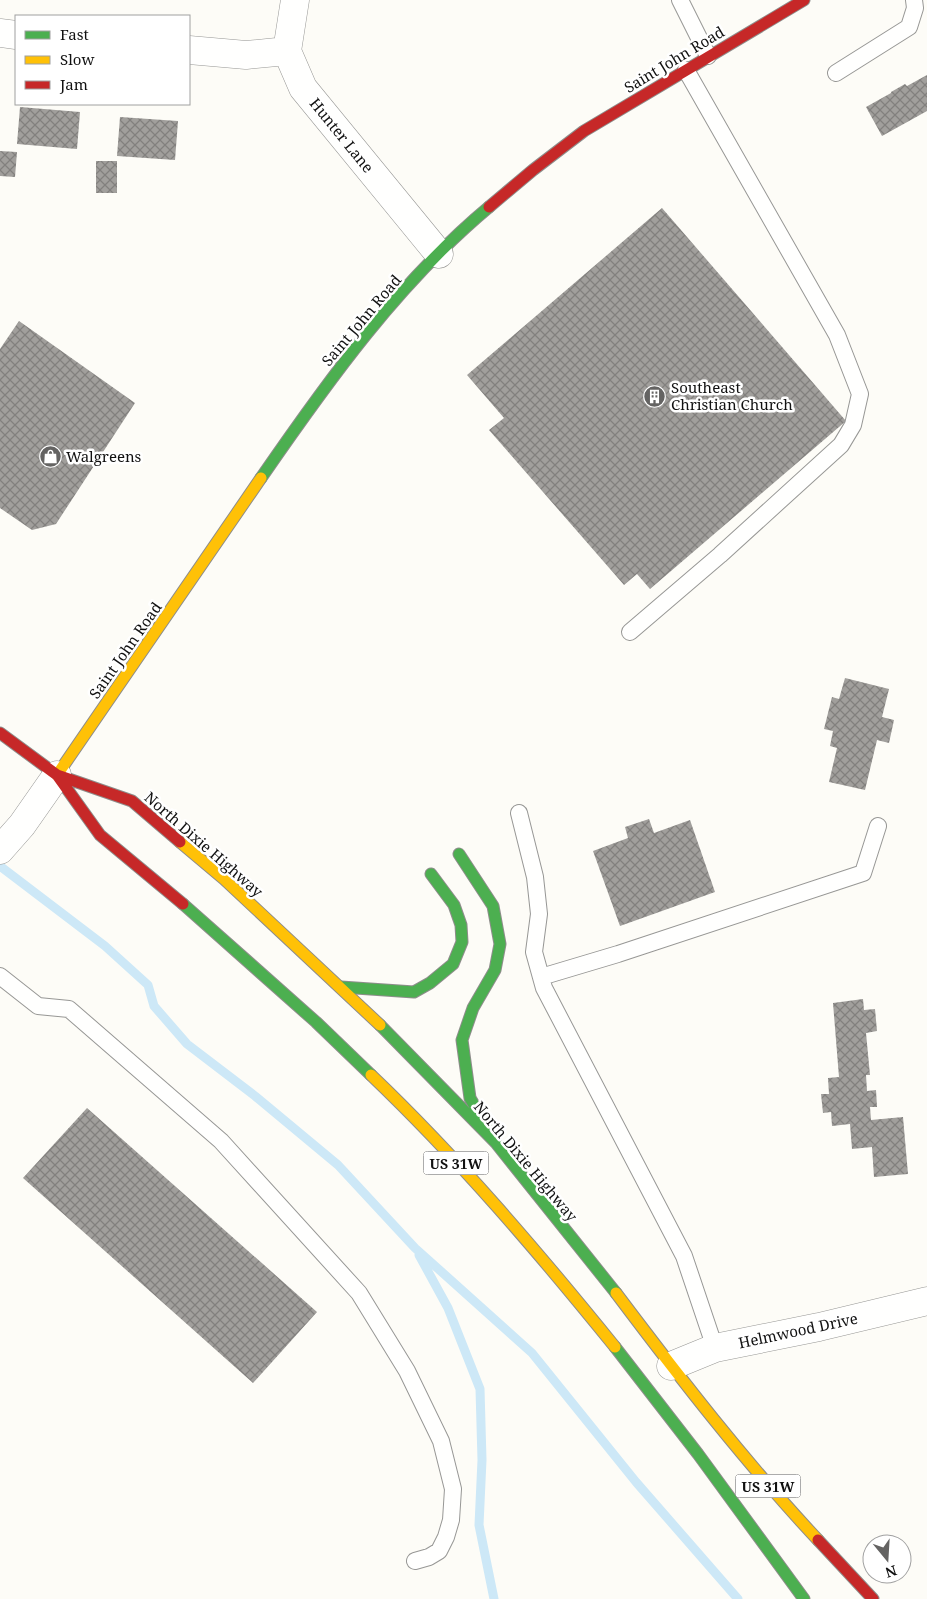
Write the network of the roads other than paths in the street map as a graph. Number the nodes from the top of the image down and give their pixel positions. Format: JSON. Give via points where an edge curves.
{"nodes":[{"id":1,"x":295,"y":0,"type":"edge"},
{"id":2,"x":680,"y":0,"type":"edge"},
{"id":3,"x":804,"y":0,"type":"edge"},
{"id":4,"x":914,"y":0,"type":"edge"},
{"id":5,"x":0,"y":33,"type":"edge"},
{"id":6,"x":15,"y":35,"type":"edge"},
{"id":7,"x":190,"y":50,"type":"edge"},
{"id":8,"x":286,"y":51,"type":"junction"},
{"id":9,"x":708,"y":56,"type":"junction"},
{"id":10,"x":686,"y":70,"type":"junction"},
{"id":11,"x":836,"y":73,"type":"dead end"},
{"id":12,"x":439,"y":254,"type":"junction"},
{"id":13,"x":630,"y":632,"type":"dead end"},
{"id":14,"x":0,"y":733,"type":"edge"},
{"id":15,"x":57,"y":774,"type":"junction"},
{"id":16,"x":519,"y":813,"type":"dead end"},
{"id":17,"x":878,"y":826,"type":"dead end"},
{"id":18,"x":0,"y":850,"type":"edge"},
{"id":19,"x":459,"y":854,"type":"dead end"},
{"id":20,"x":430,"y":874,"type":"dead end"},
{"id":21,"x":0,"y":976,"type":"edge"},
{"id":22,"x":541,"y":977,"type":"junction"},
{"id":23,"x":341,"y":987,"type":"junction"},
{"id":24,"x":496,"y":1143,"type":"junction"},
{"id":25,"x":927,"y":1301,"type":"edge"},
{"id":26,"x":715,"y":1348,"type":"junction"},
{"id":27,"x":671,"y":1366,"type":"junction"},
{"id":28,"x":415,"y":1560,"type":"dead end"},
{"id":29,"x":804,"y":1599,"type":"edge"},
{"id":30,"x":873,"y":1599,"type":"edge"}],
"edges":[{"from":1,"to":8,"type":"street"},
{"from":2,"to":9,"type":"lane"},
{"from":3,"to":9,"type":"main road","name":"Saint John Road"},
{"from":4,"to":11,"type":"lane","via":[[909,27]]},
{"from":5,"to":6,"type":"street"},
{"from":7,"to":8,"type":"street","via":[[246,55]]},
{"from":8,"to":12,"type":"street","name":"Hunter Lane","via":[[303,88]]},
{"from":9,"to":10,"type":"main road","name":"Saint John Road"},
{"from":10,"to":12,"type":"main road","name":"Saint John Road","via":[[584,131],[484,211]]},
{"from":10,"to":13,"type":"lane","via":[[837,335],[860,394],[853,425],[841,445]]},
{"from":12,"to":15,"type":"main road","name":"Saint John Road","via":[[362,339],[307,412]]},
{"from":14,"to":15,"type":"main road","number":"US 31W"},
{"from":15,"to":18,"type":"street","via":[[22,826]]},
{"from":15,"to":23,"type":"main road","name":"North Dixie Highway","number":"US 31W","via":[[132,800]]},
{"from":15,"to":29,"type":"main road","number":"US 31W","via":[[100,835],[201,919],[316,1022],[395,1098],[512,1223],[698,1454]]},
{"from":16,"to":22,"type":"lane","via":[[536,877],[539,914],[534,952]]},
{"from":17,"to":22,"type":"lane","via":[[863,873]]},
{"from":19,"to":24,"type":"main road","via":[[493,906],[500,944],[495,970],[473,1008],[462,1040],[470,1098]]},
{"from":20,"to":23,"type":"main road","via":[[454,905],[461,926],[462,942],[453,964],[414,992]]},
{"from":21,"to":28,"type":"lane","via":[[38,1006],[69,1009],[221,1141],[359,1292],[412,1380],[441,1441],[453,1489],[451,1520],[439,1551]]},
{"from":22,"to":26,"type":"lane","via":[[684,1256]]},
{"from":23,"to":24,"type":"main road","name":"North Dixie Highway","number":"US 31W"},
{"from":24,"to":27,"type":"main road","name":"North Dixie Highway","number":"US 31W"},
{"from":25,"to":26,"type":"street","name":"Helmwood Drive"},
{"from":26,"to":27,"type":"street","name":"Helmwood Drive"},
{"from":27,"to":30,"type":"main road","name":"North Dixie Highway","number":"US 31W","via":[[778,1499]]}]}
